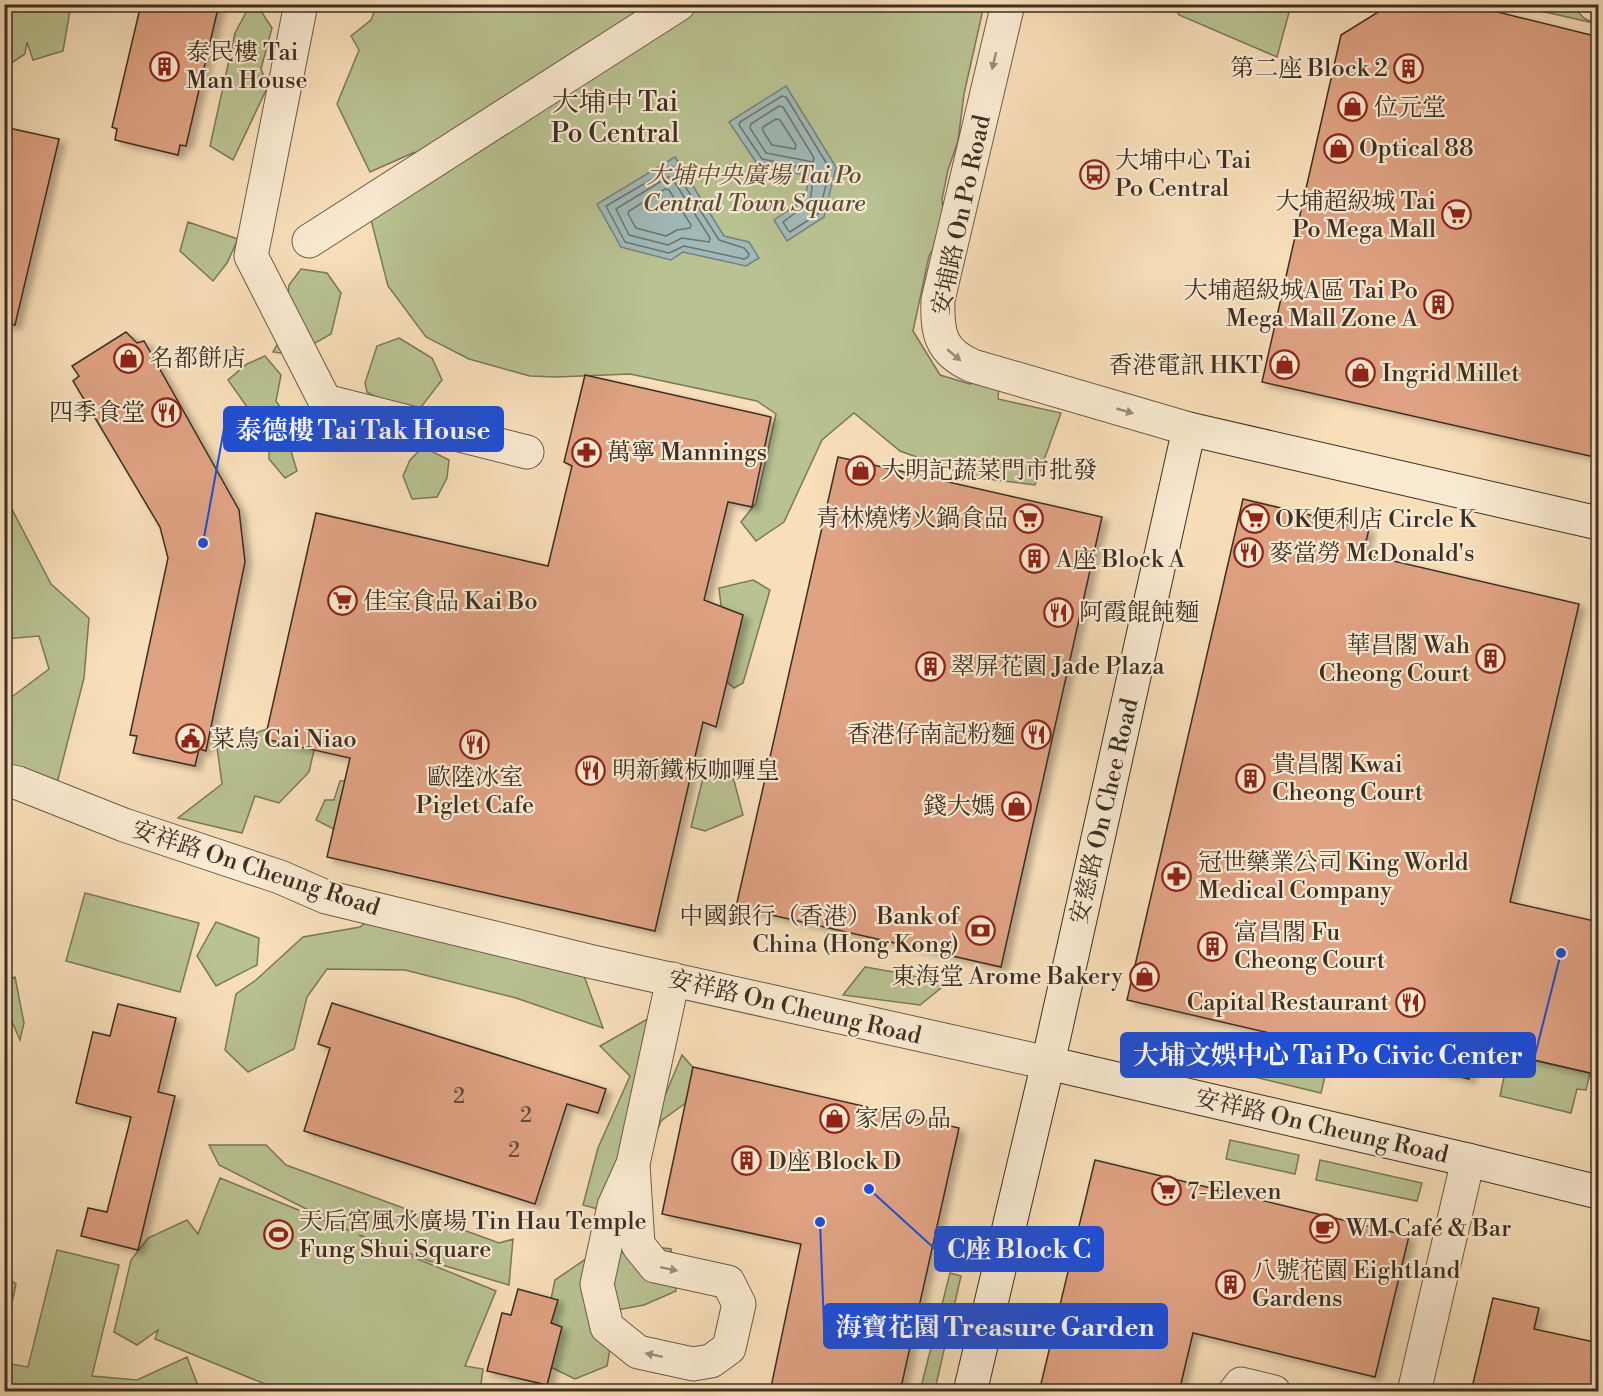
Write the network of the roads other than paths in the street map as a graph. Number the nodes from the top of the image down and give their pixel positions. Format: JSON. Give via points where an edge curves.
{"nodes":[{"id":1,"x":301,"y":4,"type":"edge"},
{"id":2,"x":679,"y":4,"type":"edge"},
{"id":3,"x":1008,"y":4,"type":"edge"},
{"id":4,"x":309,"y":241,"type":"dead end"},
{"id":5,"x":1189,"y":429,"type":"junction"},
{"id":6,"x":527,"y":452,"type":"dead end"},
{"id":7,"x":1599,"y":523,"type":"edge"},
{"id":8,"x":4,"y":780,"type":"edge"},
{"id":9,"x":673,"y":979,"type":"junction"},
{"id":10,"x":1048,"y":1063,"type":"junction"},
{"id":11,"x":1468,"y":1160,"type":"junction"},
{"id":12,"x":633,"y":1164,"type":"junction"},
{"id":13,"x":1599,"y":1192,"type":"edge"},
{"id":14,"x":970,"y":1392,"type":"edge"},
{"id":15,"x":1235,"y":1392,"type":"edge"},
{"id":16,"x":1274,"y":1392,"type":"edge"},
{"id":17,"x":1414,"y":1392,"type":"edge"}],
"edges":[{"from":1,"to":6,"type":"street","via":[[251,256],[325,401]]},
{"from":2,"to":4,"type":"street"},
{"from":3,"to":5,"type":"street","name":"安埔路 On Po Road","one_way":true,"via":[[938,300],[942,339],[954,356],[973,366]]},
{"from":5,"to":7,"type":"street"},
{"from":5,"to":10,"type":"street","name":"安慈路 On Chee Road"},
{"from":8,"to":9,"type":"street","name":"安祥路 On Cheung Road","via":[[280,877],[326,897]]},
{"from":9,"to":10,"type":"street","name":"安祥路 On Cheung Road"},
{"from":9,"to":12,"type":"street"},
{"from":10,"to":11,"type":"street","name":"安祥路 On Cheung Road"},
{"from":10,"to":14,"type":"street","name":"安慈路 On Chee Road"},
{"from":11,"to":13,"type":"street","name":"安祥路 On Cheung Road"},
{"from":11,"to":17,"type":"street"},
{"from":12,"to":12,"type":"street","one_way":true,"via":[[638,1245],[656,1266],[728,1282],[739,1304],[729,1348],[711,1361],[693,1364],[638,1352],[607,1327],[597,1284],[614,1206]]},
{"from":15,"to":16,"type":"street","via":[[1241,1384]]}]}
